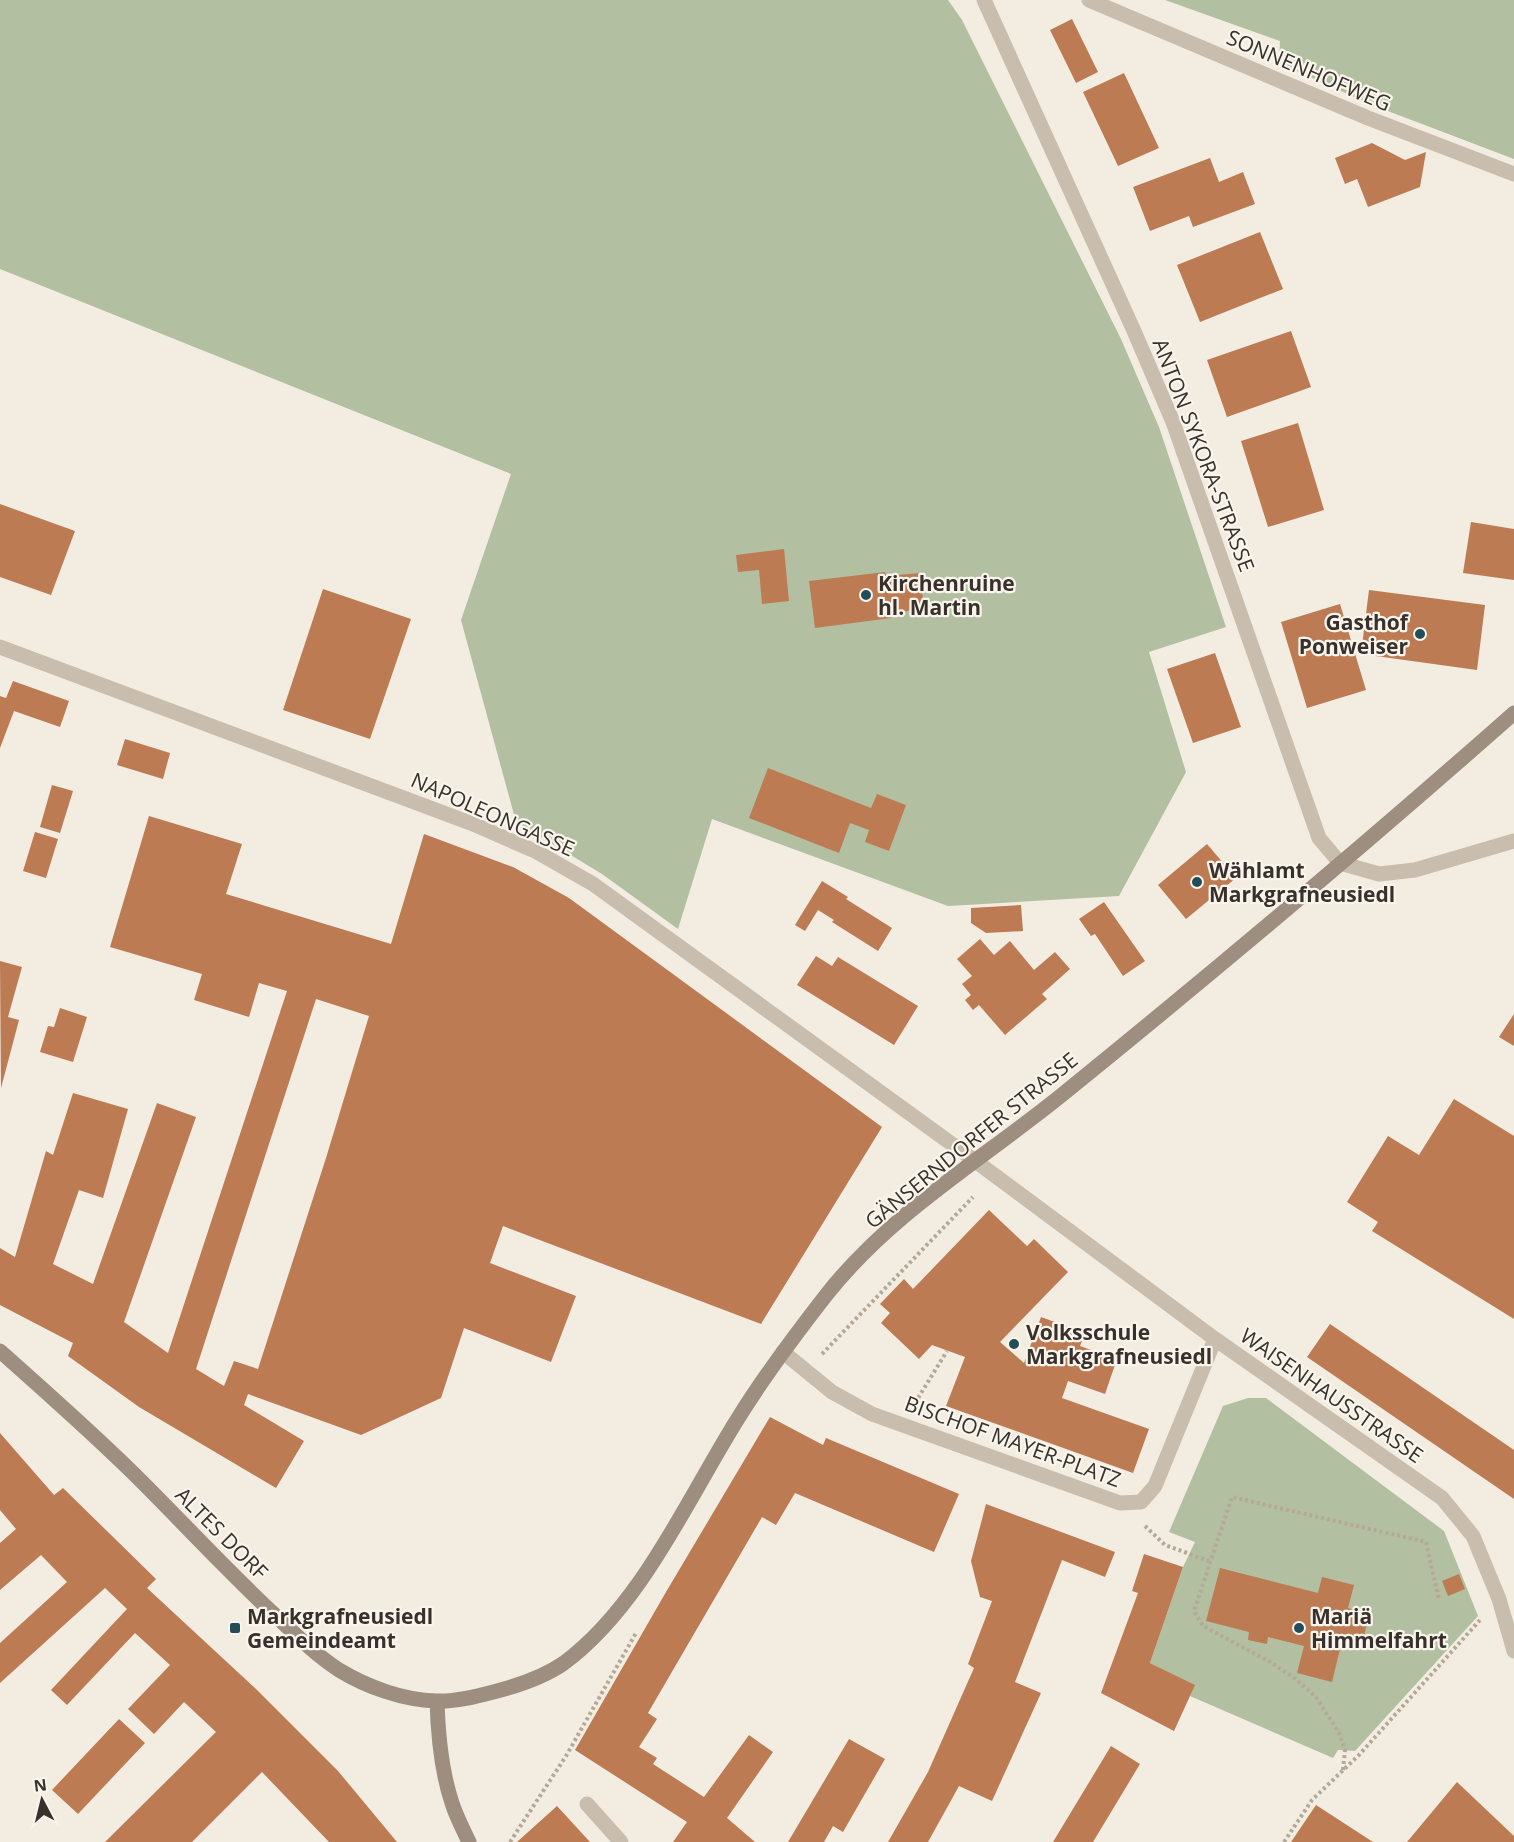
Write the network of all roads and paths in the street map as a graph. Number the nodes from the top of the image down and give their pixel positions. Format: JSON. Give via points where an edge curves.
{"nodes":[{"id":1,"x":984,"y":0,"type":"edge"},
{"id":2,"x":1089,"y":0,"type":"edge"},
{"id":3,"x":1514,"y":174,"type":"edge"},
{"id":4,"x":0,"y":647,"type":"edge"},
{"id":5,"x":1514,"y":713,"type":"edge"},
{"id":6,"x":1514,"y":841,"type":"edge"},
{"id":7,"x":1340,"y":862,"type":"junction"},
{"id":8,"x":974,"y":1160,"type":"junction"},
{"id":9,"x":994,"y":1175,"type":"junction"},
{"id":10,"x":1215,"y":1339,"type":"junction"},
{"id":11,"x":0,"y":1351,"type":"edge"},
{"id":12,"x":947,"y":1351,"type":"dead end"},
{"id":13,"x":783,"y":1353,"type":"junction"},
{"id":14,"x":806,"y":1371,"type":"junction"},
{"id":15,"x":902,"y":1425,"type":"junction"},
{"id":16,"x":1120,"y":1503,"type":"junction"},
{"id":17,"x":1209,"y":1561,"type":"junction"},
{"id":18,"x":1499,"y":1599,"type":"junction"},
{"id":19,"x":1439,"y":1600,"type":"dead end"},
{"id":20,"x":639,"y":1627,"type":"dead end"},
{"id":21,"x":1514,"y":1651,"type":"edge"},
{"id":22,"x":437,"y":1701,"type":"junction"},
{"id":23,"x":1343,"y":1770,"type":"junction"},
{"id":24,"x":586,"y":1804,"type":"dead end"},
{"id":25,"x":469,"y":1842,"type":"edge"},
{"id":26,"x":510,"y":1842,"type":"edge"},
{"id":27,"x":621,"y":1842,"type":"edge"},
{"id":28,"x":1284,"y":1842,"type":"edge"}],
"edges":[{"from":1,"to":7,"type":"street","name":"ANTON SYKORA-STRASSE","via":[[1173,422],[1319,838]]},
{"from":2,"to":3,"type":"street","name":"SONNENHOFWEG","via":[[1368,118]]},
{"from":4,"to":8,"type":"street","name":"NAPOLEONGASSE","via":[[398,795],[537,852],[593,885]]},
{"from":5,"to":7,"type":"main road","name":"GÄNSERNDORFER STRASSE"},
{"from":6,"to":7,"type":"street","via":[[1415,870],[1379,874]]},
{"from":7,"to":8,"type":"main road","name":"GÄNSERNDORFER STRASSE","via":[[1075,1084]]},
{"from":8,"to":9,"type":"street","name":"WAISENHAUSSTRASSE"},
{"from":8,"to":13,"type":"main road","name":"GÄNSERNDORFER STRASSE","via":[[860,1257]]},
{"from":9,"to":10,"type":"street","name":"WAISENHAUSSTRASSE"},
{"from":9,"to":14,"type":"path"},
{"from":10,"to":16,"type":"street","name":"BISCHOF MAYER-PLATZ","via":[[1155,1486],[1141,1502]]},
{"from":10,"to":18,"type":"street","name":"WAISENHAUSSTRASSE","via":[[1442,1498],[1473,1536]]},
{"from":11,"to":22,"type":"main road","name":"ALTES DORF","via":[[130,1470],[263,1605],[335,1668],[369,1686]]},
{"from":12,"to":15,"type":"path"},
{"from":13,"to":14,"type":"street","name":"BISCHOF MAYER-PLATZ"},
{"from":13,"to":22,"type":"main road","name":"GÄNSERNDORFER STRASSE","via":[[736,1420],[660,1551],[597,1633],[562,1665],[523,1684],[479,1696]]},
{"from":14,"to":15,"type":"street","name":"BISCHOF MAYER-PLATZ","via":[[832,1392]]},
{"from":15,"to":16,"type":"street","name":"BISCHOF MAYER-PLATZ"},
{"from":16,"to":17,"type":"path","via":[[1165,1545]]},
{"from":17,"to":19,"type":"path","via":[[1232,1497],[1426,1542]]},
{"from":17,"to":23,"type":"path","via":[[1194,1611],[1203,1626],[1272,1663],[1316,1697],[1339,1733],[1345,1750]]},
{"from":18,"to":21,"type":"street","name":"WAISENHAUSSTRASSE"},
{"from":18,"to":23,"type":"path"},
{"from":20,"to":26,"type":"path","via":[[566,1756]]},
{"from":22,"to":25,"type":"main road","via":[[442,1765],[452,1804]]},
{"from":23,"to":28,"type":"path","via":[[1312,1800]]},
{"from":24,"to":27,"type":"street"}]}
